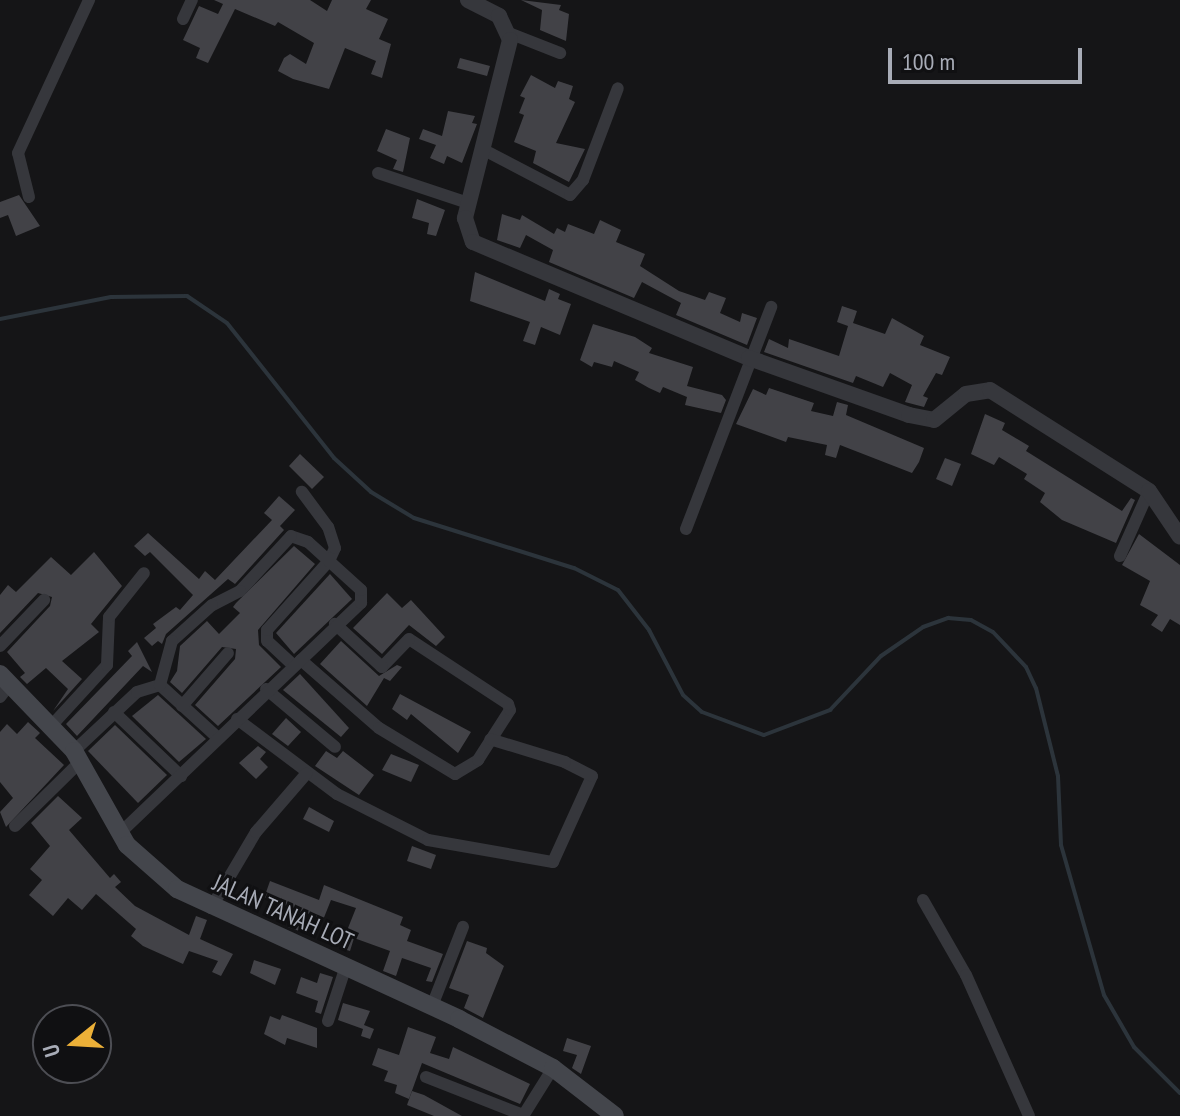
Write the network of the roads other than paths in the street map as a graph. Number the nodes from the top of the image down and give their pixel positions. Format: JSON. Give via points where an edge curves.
{"nodes":[{"id":1,"x":89,"y":0,"type":"edge"},
{"id":2,"x":192,"y":0,"type":"edge"},
{"id":3,"x":468,"y":0,"type":"edge"},
{"id":4,"x":492,"y":5,"type":"edge"},
{"id":5,"x":183,"y":19,"type":"dead end"},
{"id":6,"x":509,"y":33,"type":"junction"},
{"id":7,"x":560,"y":53,"type":"dead end"},
{"id":8,"x":618,"y":88,"type":"dead end"},
{"id":9,"x":484,"y":150,"type":"junction"},
{"id":10,"x":378,"y":173,"type":"dead end"},
{"id":11,"x":29,"y":197,"type":"dead end"},
{"id":12,"x":468,"y":203,"type":"junction"},
{"id":13,"x":771,"y":307,"type":"dead end"},
{"id":14,"x":749,"y":358,"type":"junction"},
{"id":15,"x":1149,"y":491,"type":"junction"},
{"id":16,"x":302,"y":492,"type":"dead end"},
{"id":17,"x":686,"y":529,"type":"dead end"},
{"id":18,"x":1180,"y":537,"type":"edge"},
{"id":19,"x":1120,"y":556,"type":"dead end"},
{"id":20,"x":329,"y":561,"type":"junction"},
{"id":21,"x":144,"y":573,"type":"dead end"},
{"id":22,"x":44,"y":600,"type":"dead end"},
{"id":23,"x":335,"y":624,"type":"junction"},
{"id":24,"x":0,"y":646,"type":"edge"},
{"id":25,"x":228,"y":653,"type":"dead end"},
{"id":26,"x":297,"y":663,"type":"junction"},
{"id":27,"x":3,"y":685,"type":"edge"},
{"id":28,"x":160,"y":685,"type":"junction"},
{"id":29,"x":266,"y":689,"type":"junction"},
{"id":30,"x":182,"y":706,"type":"junction"},
{"id":31,"x":114,"y":712,"type":"junction"},
{"id":32,"x":237,"y":719,"type":"junction"},
{"id":33,"x":53,"y":724,"type":"junction"},
{"id":34,"x":218,"y":738,"type":"junction"},
{"id":35,"x":490,"y":739,"type":"junction"},
{"id":36,"x":335,"y":747,"type":"dead end"},
{"id":37,"x":78,"y":756,"type":"junction"},
{"id":38,"x":306,"y":774,"type":"junction"},
{"id":39,"x":181,"y":776,"type":"junction"},
{"id":40,"x":15,"y":826,"type":"dead end"},
{"id":41,"x":119,"y":834,"type":"junction"},
{"id":42,"x":923,"y":900,"type":"dead end"},
{"id":43,"x":211,"y":908,"type":"junction"},
{"id":44,"x":463,"y":927,"type":"dead end"},
{"id":45,"x":346,"y":966,"type":"junction"},
{"id":46,"x":432,"y":1006,"type":"junction"},
{"id":47,"x":328,"y":1021,"type":"dead end"},
{"id":48,"x":553,"y":1068,"type":"junction"},
{"id":49,"x":426,"y":1077,"type":"dead end"},
{"id":50,"x":523,"y":1116,"type":"edge"},
{"id":51,"x":615,"y":1116,"type":"edge"},
{"id":52,"x":1029,"y":1116,"type":"edge"}],
"edges":[{"from":1,"to":11,"type":"street","via":[[18,153]]},
{"from":2,"to":5,"type":"street"},
{"from":3,"to":4,"type":"street"},
{"from":4,"to":6,"type":"street"},
{"from":6,"to":7,"type":"street"},
{"from":6,"to":9,"type":"street","via":[[509,55]]},
{"from":8,"to":9,"type":"street","via":[[583,180],[570,195]]},
{"from":9,"to":12,"type":"street"},
{"from":10,"to":12,"type":"street"},
{"from":12,"to":14,"type":"street","via":[[468,235],[490,253]]},
{"from":13,"to":14,"type":"street"},
{"from":14,"to":15,"type":"street","via":[[928,420],[940,418],[971,391],[990,390]]},
{"from":14,"to":17,"type":"street"},
{"from":15,"to":18,"type":"street"},
{"from":15,"to":19,"type":"street"},
{"from":16,"to":20,"type":"street","via":[[333,537]]},
{"from":20,"to":23,"type":"street","via":[[361,590],[362,600]]},
{"from":20,"to":26,"type":"street","via":[[267,630],[267,641]]},
{"from":20,"to":28,"type":"street","via":[[300,536],[291,536],[240,591],[212,605],[172,641]]},
{"from":21,"to":33,"type":"street","via":[[109,617],[107,665]]},
{"from":22,"to":24,"type":"street"},
{"from":23,"to":26,"type":"street"},
{"from":23,"to":35,"type":"street","via":[[382,667],[409,639],[508,704],[510,710]]},
{"from":25,"to":30,"type":"street"},
{"from":26,"to":29,"type":"street"},
{"from":26,"to":35,"type":"street","via":[[379,728],[455,774],[478,760]]},
{"from":27,"to":33,"type":"main road","name":"JALAN TANAH LOT"},
{"from":28,"to":30,"type":"street"},
{"from":28,"to":31,"type":"street","via":[[137,692]]},
{"from":29,"to":32,"type":"street"},
{"from":29,"to":36,"type":"street"},
{"from":30,"to":34,"type":"street"},
{"from":31,"to":37,"type":"street"},
{"from":31,"to":39,"type":"street"},
{"from":32,"to":34,"type":"street"},
{"from":32,"to":38,"type":"street"},
{"from":33,"to":37,"type":"main road","name":"JALAN TANAH LOT"},
{"from":34,"to":39,"type":"street"},
{"from":35,"to":38,"type":"street","via":[[592,776],[553,862],[428,840]]},
{"from":37,"to":40,"type":"street"},
{"from":37,"to":41,"type":"main road","name":"JALAN TANAH LOT"},
{"from":38,"to":43,"type":"street","via":[[256,832]]},
{"from":39,"to":41,"type":"street"},
{"from":41,"to":43,"type":"main road","name":"JALAN TANAH LOT","via":[[177,889]]},
{"from":42,"to":52,"type":"street","via":[[966,975]]},
{"from":43,"to":45,"type":"main road","name":"JALAN TANAH LOT"},
{"from":44,"to":46,"type":"street"},
{"from":45,"to":46,"type":"main road","name":"JALAN TANAH LOT"},
{"from":45,"to":47,"type":"street"},
{"from":46,"to":48,"type":"main road","name":"JALAN TANAH LOT"},
{"from":48,"to":50,"type":"street"},
{"from":48,"to":51,"type":"main road","name":"JALAN TANAH LOT"},
{"from":49,"to":50,"type":"street"}]}
